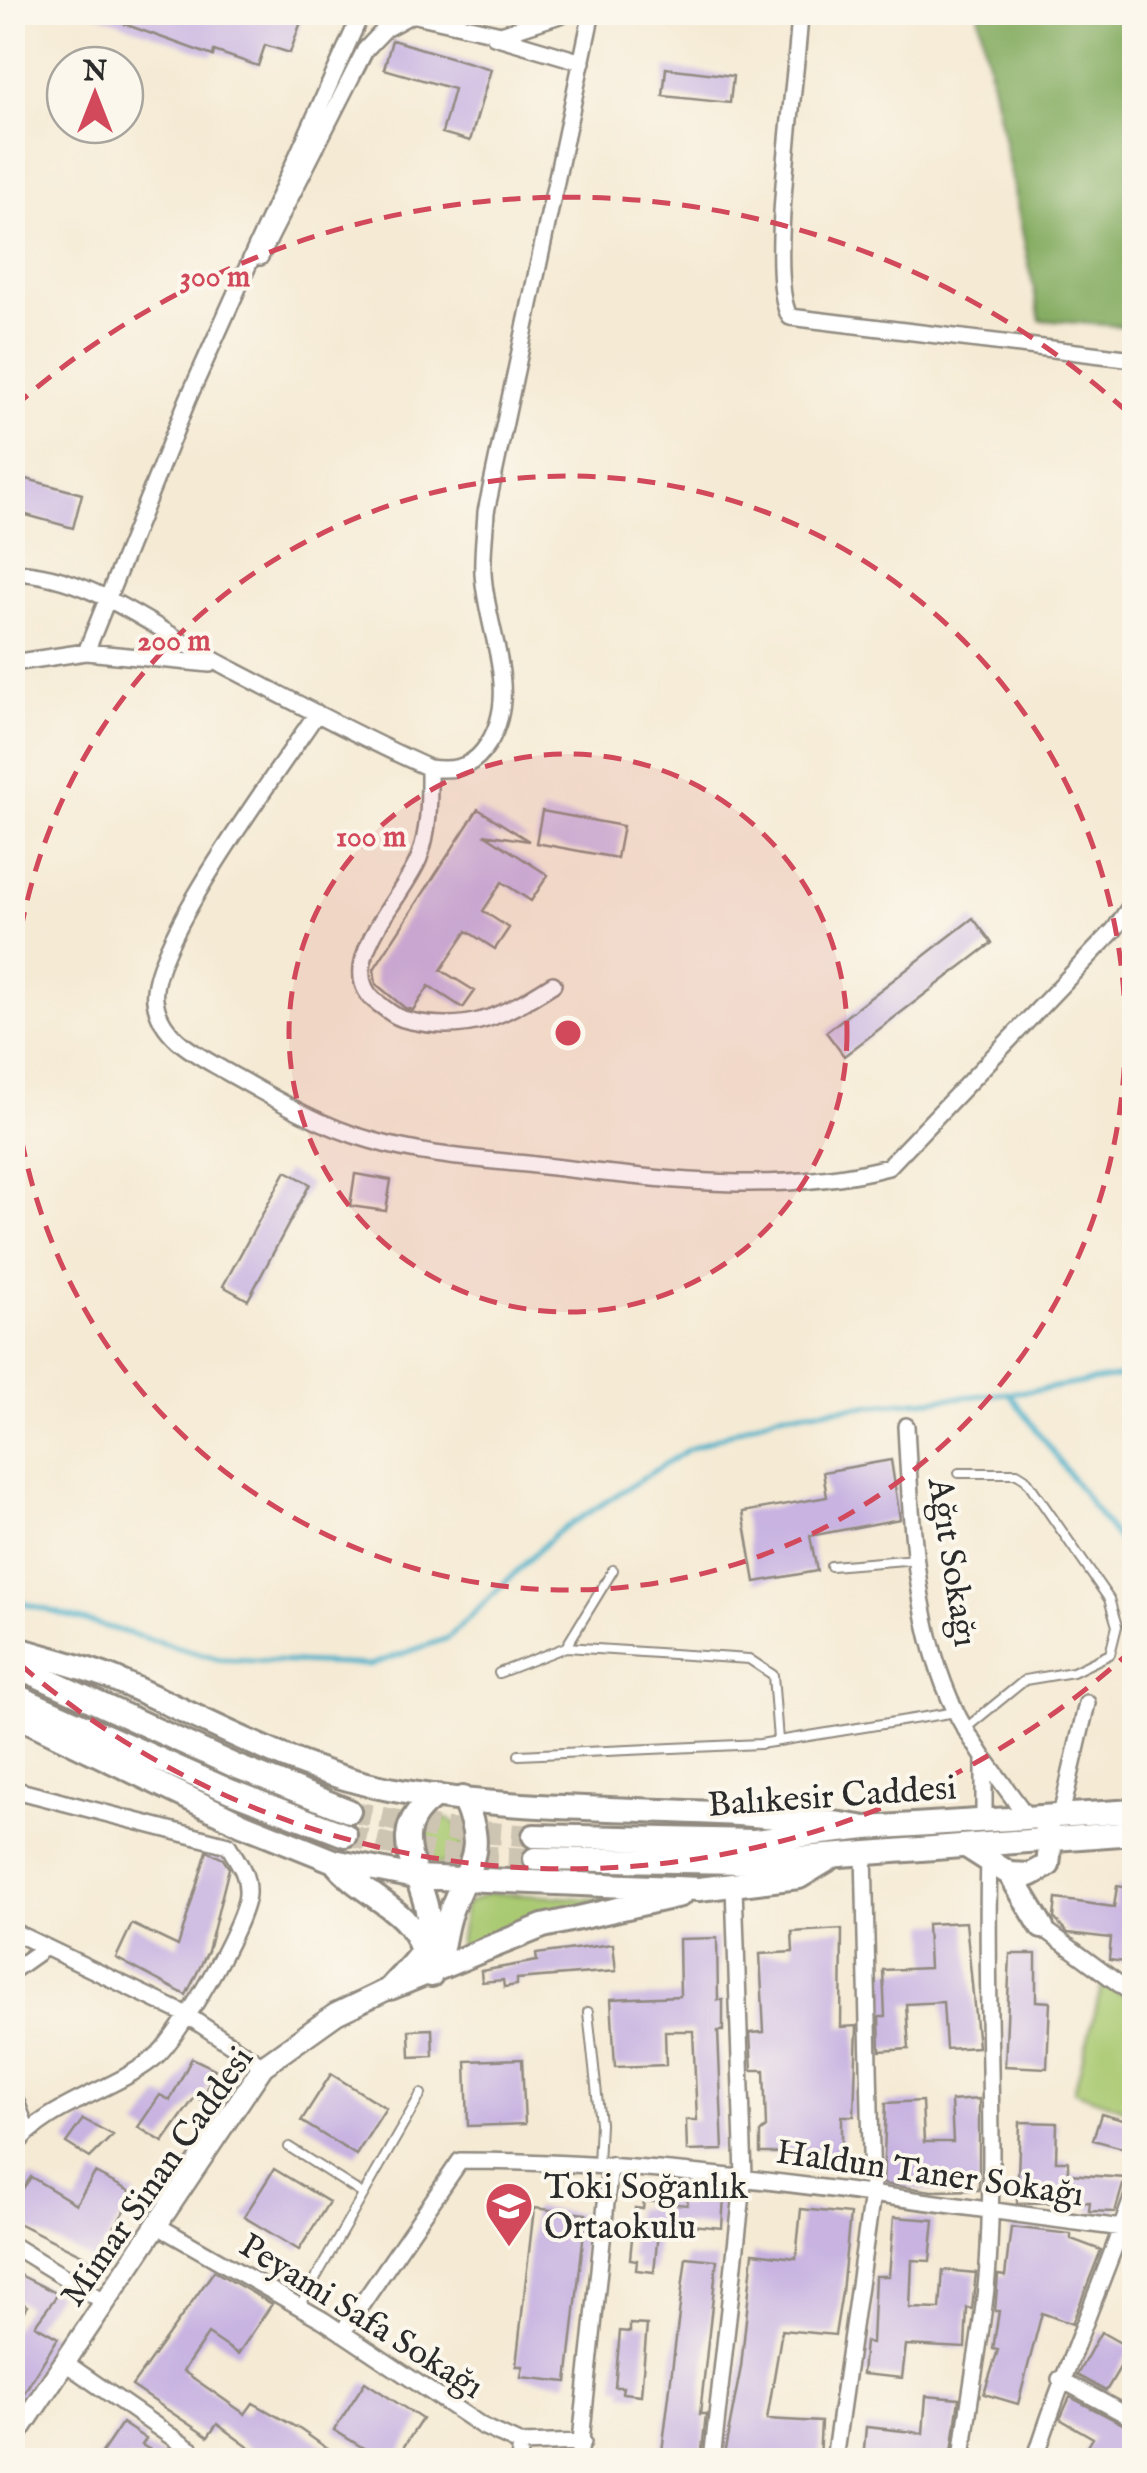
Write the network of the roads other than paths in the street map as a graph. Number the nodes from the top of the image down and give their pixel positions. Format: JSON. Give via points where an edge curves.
{"nodes":[{"id":1,"x":362,"y":12,"type":"edge"},
{"id":2,"x":569,"y":12,"type":"edge"},
{"id":3,"x":592,"y":12,"type":"edge"},
{"id":4,"x":694,"y":12,"type":"edge"},
{"id":5,"x":800,"y":12,"type":"edge"},
{"id":6,"x":406,"y":14,"type":"edge"},
{"id":7,"x":716,"y":15,"type":"dead end"},
{"id":8,"x":481,"y":32,"type":"junction"},
{"id":9,"x":582,"y":62,"type":"junction"},
{"id":10,"x":1134,"y":359,"type":"edge"},
{"id":11,"x":188,"y":399,"type":"junction"},
{"id":12,"x":12,"y":572,"type":"edge"},
{"id":13,"x":108,"y":599,"type":"junction"},
{"id":14,"x":86,"y":652,"type":"junction"},
{"id":15,"x":12,"y":663,"type":"edge"},
{"id":16,"x":228,"y":668,"type":"junction"},
{"id":17,"x":317,"y":713,"type":"junction"},
{"id":18,"x":429,"y":768,"type":"junction"},
{"id":19,"x":1134,"y":900,"type":"edge"},
{"id":20,"x":553,"y":984,"type":"dead end"},
{"id":21,"x":906,"y":1426,"type":"dead end"},
{"id":22,"x":959,"y":1473,"type":"dead end"},
{"id":23,"x":918,"y":1559,"type":"junction"},
{"id":24,"x":831,"y":1566,"type":"dead end"},
{"id":25,"x":614,"y":1570,"type":"dead end"},
{"id":26,"x":566,"y":1646,"type":"junction"},
{"id":27,"x":12,"y":1647,"type":"edge"},
{"id":28,"x":12,"y":1664,"type":"edge"},
{"id":29,"x":500,"y":1673,"type":"dead end"},
{"id":30,"x":12,"y":1694,"type":"edge"},
{"id":31,"x":1087,"y":1704,"type":"dead end"},
{"id":32,"x":12,"y":1712,"type":"edge"},
{"id":33,"x":956,"y":1712,"type":"junction"},
{"id":34,"x":966,"y":1728,"type":"junction"},
{"id":35,"x":778,"y":1740,"type":"junction"},
{"id":36,"x":519,"y":1755,"type":"dead end"},
{"id":37,"x":984,"y":1758,"type":"junction"},
{"id":38,"x":12,"y":1788,"type":"edge"},
{"id":39,"x":436,"y":1796,"type":"junction"},
{"id":40,"x":462,"y":1798,"type":"junction"},
{"id":41,"x":350,"y":1810,"type":"tunnel mouth"},
{"id":42,"x":1134,"y":1811,"type":"edge"},
{"id":43,"x":1062,"y":1816,"type":"junction"},
{"id":44,"x":1027,"y":1817,"type":"junction"},
{"id":45,"x":984,"y":1820,"type":"junction"},
{"id":46,"x":1134,"y":1833,"type":"edge"},
{"id":47,"x":346,"y":1835,"type":"tunnel mouth"},
{"id":48,"x":1051,"y":1839,"type":"junction"},
{"id":49,"x":865,"y":1840,"type":"junction"},
{"id":50,"x":966,"y":1846,"type":"junction"},
{"id":51,"x":832,"y":1857,"type":"junction"},
{"id":52,"x":989,"y":1859,"type":"junction"},
{"id":53,"x":334,"y":1861,"type":"junction"},
{"id":54,"x":1048,"y":1865,"type":"junction"},
{"id":55,"x":1010,"y":1874,"type":"junction"},
{"id":56,"x":415,"y":1878,"type":"junction"},
{"id":57,"x":464,"y":1881,"type":"junction"},
{"id":58,"x":734,"y":1887,"type":"junction"},
{"id":59,"x":700,"y":1890,"type":"junction"},
{"id":60,"x":1042,"y":1926,"type":"junction"},
{"id":61,"x":12,"y":1932,"type":"edge"},
{"id":62,"x":43,"y":1948,"type":"junction"},
{"id":63,"x":426,"y":1963,"type":"junction"},
{"id":64,"x":12,"y":1972,"type":"edge"},
{"id":65,"x":390,"y":1988,"type":"joint"},
{"id":66,"x":1134,"y":1994,"type":"edge"},
{"id":67,"x":588,"y":2012,"type":"dead end"},
{"id":68,"x":185,"y":2014,"type":"junction"},
{"id":69,"x":263,"y":2066,"type":"junction"},
{"id":70,"x":12,"y":2092,"type":"edge"},
{"id":71,"x":420,"y":2094,"type":"dead end"},
{"id":72,"x":27,"y":2130,"type":"junction"},
{"id":73,"x":288,"y":2147,"type":"dead end"},
{"id":74,"x":12,"y":2150,"type":"edge"},
{"id":75,"x":604,"y":2165,"type":"junction"},
{"id":76,"x":744,"y":2176,"type":"junction"},
{"id":77,"x":1134,"y":2193,"type":"edge"},
{"id":78,"x":361,"y":2194,"type":"junction"},
{"id":79,"x":872,"y":2194,"type":"junction"},
{"id":80,"x":990,"y":2211,"type":"junction"},
{"id":81,"x":158,"y":2226,"type":"junction"},
{"id":82,"x":1122,"y":2228,"type":"junction"},
{"id":83,"x":12,"y":2245,"type":"edge"},
{"id":84,"x":106,"y":2303,"type":"junction"},
{"id":85,"x":299,"y":2307,"type":"junction"},
{"id":86,"x":342,"y":2333,"type":"junction"},
{"id":87,"x":68,"y":2364,"type":"junction"},
{"id":88,"x":1060,"y":2380,"type":"junction"},
{"id":89,"x":1134,"y":2419,"type":"edge"},
{"id":90,"x":12,"y":2442,"type":"edge"},
{"id":91,"x":584,"y":2442,"type":"junction"},
{"id":92,"x":520,"y":2452,"type":"edge"},
{"id":93,"x":205,"y":2460,"type":"edge"},
{"id":94,"x":579,"y":2460,"type":"edge"},
{"id":95,"x":712,"y":2460,"type":"edge"},
{"id":96,"x":834,"y":2460,"type":"edge"},
{"id":97,"x":962,"y":2460,"type":"edge"},
{"id":98,"x":1035,"y":2460,"type":"edge"}],
"edges":[{"from":1,"to":11,"type":"street"},
{"from":2,"to":8,"type":"street","via":[[519,30]]},
{"from":3,"to":9,"type":"street"},
{"from":4,"to":7,"type":"lane"},
{"from":5,"to":10,"type":"street","via":[[779,255],[782,304],[790,318]]},
{"from":6,"to":8,"type":"street"},
{"from":6,"to":11,"type":"street","via":[[365,50]]},
{"from":8,"to":9,"type":"street"},
{"from":9,"to":18,"type":"street","via":[[486,512],[483,575],[502,715],[480,756],[453,772]]},
{"from":11,"to":13,"type":"street"},
{"from":12,"to":13,"type":"street","via":[[50,576]]},
{"from":13,"to":14,"type":"street"},
{"from":13,"to":16,"type":"street"},
{"from":14,"to":15,"type":"street"},
{"from":14,"to":16,"type":"street"},
{"from":16,"to":17,"type":"street"},
{"from":17,"to":18,"type":"street"},
{"from":17,"to":19,"type":"street","via":[[176,930],[155,978],[155,1000],[161,1020],[190,1050],[336,1129],[399,1147],[630,1176],[747,1183],[888,1167],[1114,930]]},
{"from":18,"to":20,"type":"street","via":[[429,822],[418,862],[362,958],[368,998],[396,1019],[458,1028],[494,1018]]},
{"from":21,"to":23,"type":"street","name":"Ağıt Sokağı"},
{"from":22,"to":34,"type":"lane","via":[[1017,1472],[1025,1478],[1108,1598],[1117,1626],[1110,1654],[1073,1672],[1025,1680]]},
{"from":23,"to":24,"type":"lane"},
{"from":23,"to":33,"type":"street","name":"Ağıt Sokağı","via":[[931,1638]]},
{"from":25,"to":26,"type":"lane"},
{"from":26,"to":29,"type":"lane"},
{"from":26,"to":35,"type":"lane","via":[[749,1658],[773,1675]]},
{"from":27,"to":39,"type":"main road","via":[[111,1678],[340,1776]]},
{"from":28,"to":41,"type":"main road","via":[[234,1766]]},
{"from":30,"to":47,"type":"main road"},
{"from":31,"to":43,"type":"street"},
{"from":32,"to":53,"type":"main road","via":[[242,1824]]},
{"from":33,"to":34,"type":"street","name":"Ağıt Sokağı"},
{"from":33,"to":35,"type":"lane"},
{"from":34,"to":37,"type":"street","name":"Ağıt Sokağı"},
{"from":35,"to":36,"type":"lane"},
{"from":37,"to":44,"type":"street","name":"Ağıt Sokağı"},
{"from":37,"to":45,"type":"street"},
{"from":38,"to":68,"type":"street","via":[[228,1845],[246,1873],[246,1900],[227,1950]]},
{"from":39,"to":40,"type":"main road"},
{"from":39,"to":56,"type":"main road","via":[[408,1828]]},
{"from":40,"to":49,"type":"main road","via":[[793,1815]]},
{"from":40,"to":57,"type":"main road","via":[[477,1841]]},
{"from":42,"to":43,"type":"main road","name":"Balıkesir Caddesi"},
{"from":43,"to":44,"type":"main road","name":"Balıkesir Caddesi"},
{"from":44,"to":45,"type":"main road","name":"Balıkesir Caddesi"},
{"from":44,"to":48,"type":"main road","via":[[1046,1826]]},
{"from":45,"to":49,"type":"main road","name":"Balıkesir Caddesi"},
{"from":46,"to":48,"type":"main road","name":"Balıkesir Caddesi"},
{"from":48,"to":50,"type":"main road","name":"Balıkesir Caddesi"},
{"from":48,"to":54,"type":"main road"},
{"from":49,"to":50,"type":"main road","name":"Balıkesir Caddesi"},
{"from":49,"to":51,"type":"main road","name":"Balıkesir Caddesi"},
{"from":49,"to":51,"type":"main road","name":"Balıkesir Caddesi","via":[[535,1848],[674,1864]]},
{"from":49,"to":79,"type":"street"},
{"from":50,"to":52,"type":"main road"},
{"from":51,"to":58,"type":"main road","via":[[800,1877]]},
{"from":52,"to":55,"type":"main road"},
{"from":52,"to":80,"type":"street"},
{"from":53,"to":56,"type":"main road"},
{"from":53,"to":63,"type":"main road","via":[[408,1921]]},
{"from":54,"to":55,"type":"main road"},
{"from":54,"to":60,"type":"main road"},
{"from":55,"to":60,"type":"main road"},
{"from":56,"to":57,"type":"main road"},
{"from":56,"to":63,"type":"main road","via":[[428,1911]]},
{"from":57,"to":59,"type":"main road"},
{"from":57,"to":63,"type":"main road","via":[[442,1957]]},
{"from":58,"to":59,"type":"main road"},
{"from":58,"to":76,"type":"street"},
{"from":59,"to":63,"type":"main road","via":[[542,1926]]},
{"from":60,"to":66,"type":"street"},
{"from":61,"to":62,"type":"street"},
{"from":62,"to":64,"type":"street"},
{"from":62,"to":68,"type":"street"},
{"from":63,"to":65,"type":"main road"},
{"from":65,"to":69,"type":"main road","name":"Mimar Sinan Caddesi","via":[[336,2014]]},
{"from":67,"to":75,"type":"lane"},
{"from":68,"to":69,"type":"street"},
{"from":68,"to":72,"type":"street","via":[[155,2058]]},
{"from":69,"to":81,"type":"main road","name":"Mimar Sinan Caddesi"},
{"from":70,"to":72,"type":"street"},
{"from":71,"to":78,"type":"lane"},
{"from":72,"to":74,"type":"street"},
{"from":73,"to":78,"type":"lane"},
{"from":75,"to":76,"type":"street","name":"Haldun Taner Sokağı"},
{"from":75,"to":86,"type":"street","name":"Haldun Taner Sokağı","via":[[460,2160]]},
{"from":75,"to":91,"type":"street"},
{"from":76,"to":79,"type":"street","name":"Haldun Taner Sokağı"},
{"from":76,"to":95,"type":"street"},
{"from":77,"to":82,"type":"street"},
{"from":78,"to":85,"type":"lane"},
{"from":79,"to":80,"type":"street","name":"Haldun Taner Sokağı"},
{"from":79,"to":96,"type":"street"},
{"from":80,"to":82,"type":"street","name":"Haldun Taner Sokağı"},
{"from":80,"to":97,"type":"street"},
{"from":81,"to":84,"type":"main road","name":"Mimar Sinan Caddesi"},
{"from":81,"to":85,"type":"street","name":"Peyami Safa Sokağı"},
{"from":82,"to":88,"type":"street"},
{"from":83,"to":84,"type":"street"},
{"from":84,"to":87,"type":"main road","name":"Mimar Sinan Caddesi"},
{"from":85,"to":86,"type":"street","name":"Peyami Safa Sokağı"},
{"from":86,"to":92,"type":"street","name":"Peyami Safa Sokağı"},
{"from":87,"to":90,"type":"main road","name":"Mimar Sinan Caddesi"},
{"from":87,"to":93,"type":"street"},
{"from":88,"to":89,"type":"street"},
{"from":88,"to":98,"type":"street"},
{"from":91,"to":92,"type":"street"},
{"from":91,"to":94,"type":"street"}]}
